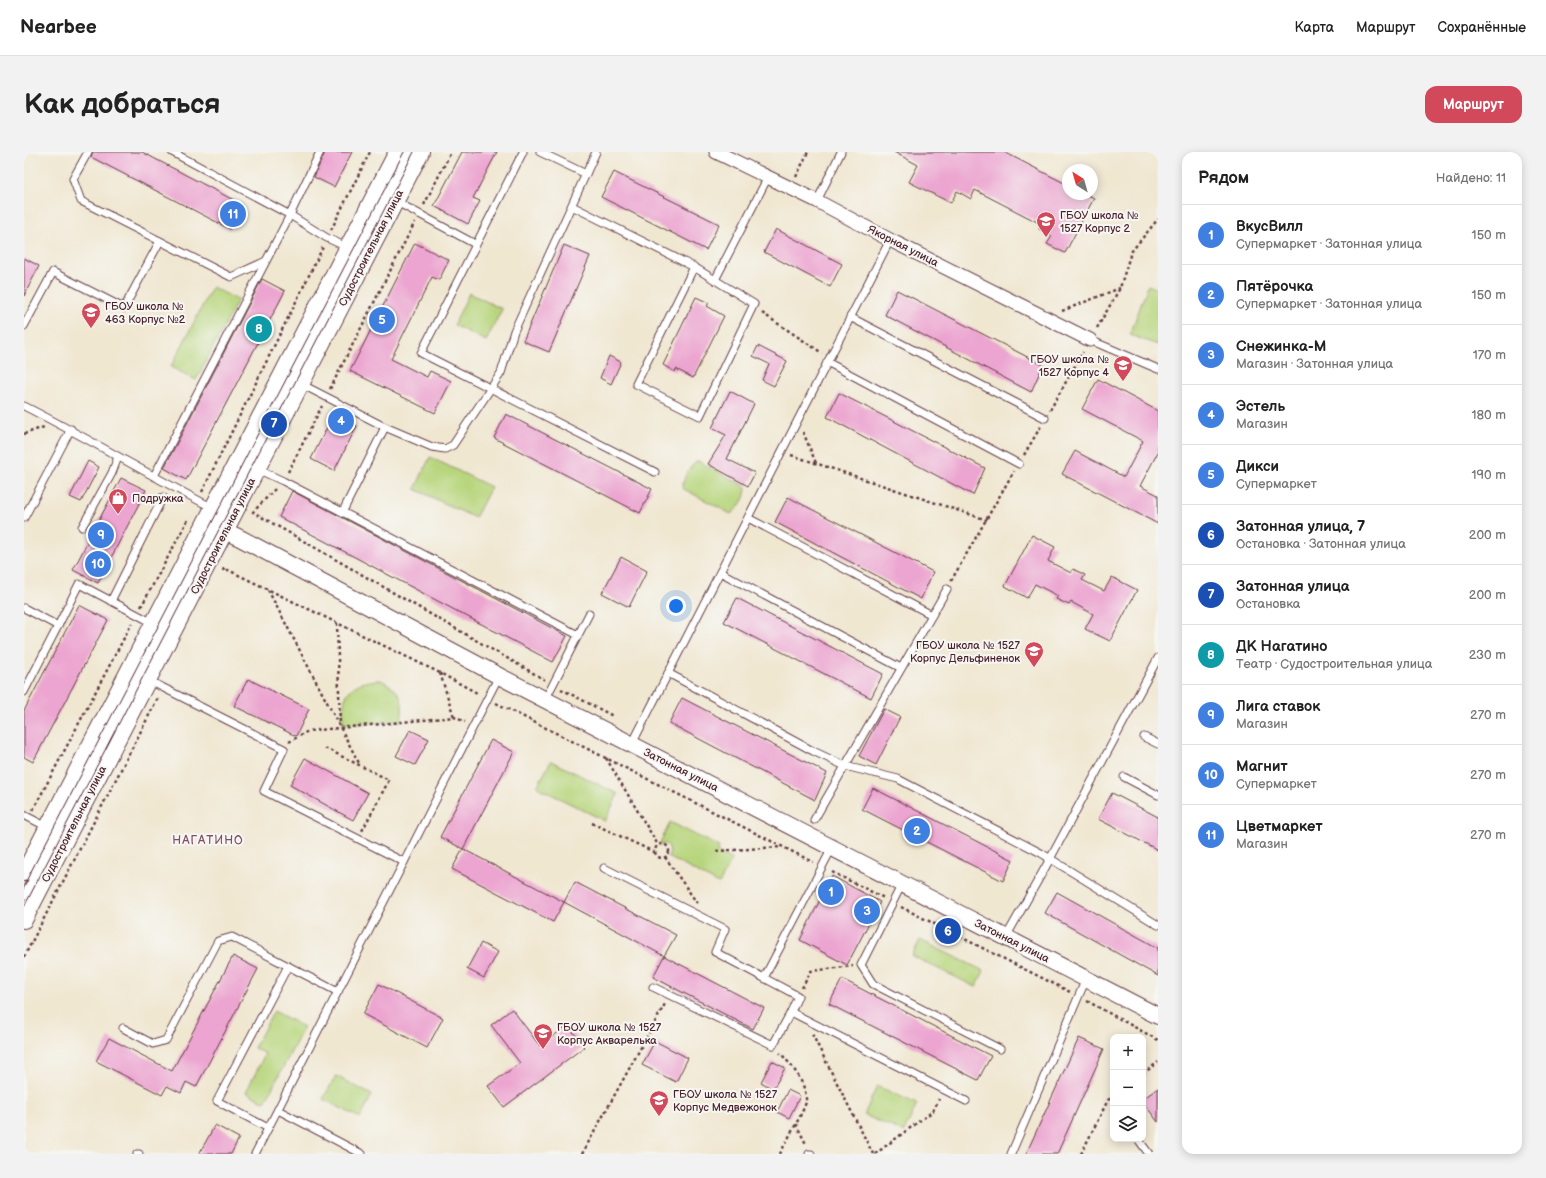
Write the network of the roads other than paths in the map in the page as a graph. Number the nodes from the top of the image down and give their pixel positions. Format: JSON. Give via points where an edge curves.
{"nodes":[{"id":1,"x":88,"y":152,"type":"edge"},
{"id":2,"x":172,"y":152,"type":"edge"},
{"id":3,"x":320,"y":152,"type":"edge"},
{"id":4,"x":397,"y":152,"type":"edge"},
{"id":5,"x":409,"y":152,"type":"edge"},
{"id":6,"x":421,"y":152,"type":"edge"},
{"id":7,"x":523,"y":152,"type":"edge"},
{"id":8,"x":540,"y":152,"type":"edge"},
{"id":9,"x":596,"y":152,"type":"edge"},
{"id":10,"x":716,"y":152,"type":"edge"},
{"id":11,"x":841,"y":152,"type":"edge"},
{"id":12,"x":586,"y":174,"type":"junction"},
{"id":13,"x":768,"y":177,"type":"junction"},
{"id":14,"x":817,"y":201,"type":"junction"},
{"id":15,"x":396,"y":202,"type":"junction"},
{"id":16,"x":572,"y":206,"type":"junction"},
{"id":17,"x":290,"y":215,"type":"junction"},
{"id":18,"x":890,"y":240,"type":"junction"},
{"id":19,"x":160,"y":241,"type":"junction"},
{"id":20,"x":475,"y":244,"type":"junction"},
{"id":21,"x":357,"y":252,"type":"junction"},
{"id":22,"x":266,"y":261,"type":"junction"},
{"id":23,"x":694,"y":267,"type":"junction"},
{"id":24,"x":715,"y":280,"type":"junction"},
{"id":25,"x":850,"y":317,"type":"junction"},
{"id":26,"x":24,"y":326,"type":"edge"},
{"id":27,"x":1090,"y":340,"type":"joint"},
{"id":28,"x":828,"y":360,"type":"junction"},
{"id":29,"x":1158,"y":369,"type":"edge"},
{"id":30,"x":301,"y":384,"type":"junction"},
{"id":31,"x":490,"y":390,"type":"junction"},
{"id":32,"x":24,"y":406,"type":"edge"},
{"id":33,"x":1045,"y":418,"type":"dead end"},
{"id":34,"x":385,"y":427,"type":"junction"},
{"id":35,"x":71,"y":429,"type":"junction"},
{"id":36,"x":118,"y":457,"type":"junction"},
{"id":37,"x":1019,"y":464,"type":"dead end"},
{"id":38,"x":257,"y":469,"type":"junction"},
{"id":39,"x":655,"y":472,"type":"dead end"},
{"id":40,"x":154,"y":476,"type":"junction"},
{"id":41,"x":163,"y":497,"type":"dead end"},
{"id":42,"x":213,"y":508,"type":"junction"},
{"id":43,"x":342,"y":513,"type":"junction"},
{"id":44,"x":24,"y":518,"type":"edge"},
{"id":45,"x":748,"y":518,"type":"junction"},
{"id":46,"x":82,"y":527,"type":"dead end"},
{"id":47,"x":215,"y":527,"type":"junction"},
{"id":48,"x":720,"y":572,"type":"junction"},
{"id":49,"x":947,"y":589,"type":"dead end"},
{"id":50,"x":111,"y":601,"type":"junction"},
{"id":51,"x":24,"y":608,"type":"edge"},
{"id":52,"x":589,"y":614,"type":"dead end"},
{"id":53,"x":932,"y":615,"type":"junction"},
{"id":54,"x":153,"y":623,"type":"junction"},
{"id":55,"x":58,"y":626,"type":"junction"},
{"id":56,"x":578,"y":635,"type":"junction"},
{"id":57,"x":1158,"y":658,"type":"edge"},
{"id":58,"x":901,"y":668,"type":"junction"},
{"id":59,"x":668,"y":673,"type":"junction"},
{"id":60,"x":499,"y":676,"type":"junction"},
{"id":61,"x":148,"y":680,"type":"junction"},
{"id":62,"x":24,"y":692,"type":"edge"},
{"id":63,"x":545,"y":700,"type":"junction"},
{"id":64,"x":1144,"y":737,"type":"dead end"},
{"id":65,"x":1158,"y":744,"type":"edge"},
{"id":66,"x":632,"y":745,"type":"junction"},
{"id":67,"x":845,"y":766,"type":"junction"},
{"id":68,"x":1124,"y":776,"type":"dead end"},
{"id":69,"x":1158,"y":795,"type":"edge"},
{"id":70,"x":24,"y":815,"type":"edge"},
{"id":71,"x":814,"y":820,"type":"dead end"},
{"id":72,"x":57,"y":832,"type":"junction"},
{"id":73,"x":832,"y":848,"type":"junction"},
{"id":74,"x":1050,"y":859,"type":"junction"},
{"id":75,"x":404,"y":862,"type":"junction"},
{"id":76,"x":604,"y":868,"type":"dead end"},
{"id":77,"x":24,"y":873,"type":"edge"},
{"id":78,"x":902,"y":884,"type":"junction"},
{"id":79,"x":24,"y":896,"type":"edge"},
{"id":80,"x":24,"y":920,"type":"edge"},
{"id":81,"x":1158,"y":925,"type":"edge"},
{"id":82,"x":1005,"y":937,"type":"junction"},
{"id":83,"x":288,"y":966,"type":"junction"},
{"id":84,"x":764,"y":978,"type":"junction"},
{"id":85,"x":1086,"y":979,"type":"junction"},
{"id":86,"x":653,"y":987,"type":"dead end"},
{"id":87,"x":338,"y":992,"type":"junction"},
{"id":88,"x":791,"y":1012,"type":"junction"},
{"id":89,"x":1158,"y":1016,"type":"edge"},
{"id":90,"x":123,"y":1028,"type":"dead end"},
{"id":91,"x":1000,"y":1049,"type":"dead end"},
{"id":92,"x":966,"y":1101,"type":"dead end"},
{"id":93,"x":278,"y":1110,"type":"junction"},
{"id":94,"x":268,"y":1128,"type":"junction"},
{"id":95,"x":1140,"y":1142,"type":"edge"},
{"id":96,"x":256,"y":1154,"type":"edge"},
{"id":97,"x":362,"y":1154,"type":"edge"},
{"id":98,"x":1011,"y":1154,"type":"edge"},
{"id":99,"x":1149,"y":1154,"type":"edge"}],
"edges":[{"from":1,"to":19,"type":"lane","via":[[73,179],[81,201]]},
{"from":2,"to":17,"type":"lane"},
{"from":3,"to":17,"type":"lane"},
{"from":4,"to":21,"type":"street","name":"Судостроительная улица"},
{"from":5,"to":21,"type":"lane"},
{"from":6,"to":15,"type":"street","name":"Судостроительная улица"},
{"from":7,"to":20,"type":"lane"},
{"from":8,"to":12,"type":"lane"},
{"from":9,"to":12,"type":"lane"},
{"from":10,"to":13,"type":"street","name":"Якорная улица"},
{"from":11,"to":14,"type":"lane"},
{"from":12,"to":16,"type":"lane"},
{"from":13,"to":14,"type":"street","name":"Якорная улица"},
{"from":13,"to":24,"type":"lane"},
{"from":14,"to":18,"type":"street","name":"Якорная улица"},
{"from":15,"to":20,"type":"lane"},
{"from":15,"to":21,"type":"street","name":"Судостроительная улица"},
{"from":16,"to":23,"type":"lane"},
{"from":16,"to":31,"type":"lane","via":[[514,331],[500,373]]},
{"from":17,"to":21,"type":"lane","via":[[327,238]]},
{"from":17,"to":22,"type":"lane"},
{"from":18,"to":25,"type":"lane"},
{"from":18,"to":27,"type":"street","name":"Якорная улица"},
{"from":19,"to":22,"type":"lane","via":[[232,277]]},
{"from":19,"to":26,"type":"lane","via":[[124,308],[53,272]]},
{"from":20,"to":31,"type":"lane","via":[[421,353]]},
{"from":21,"to":30,"type":"street","name":"Судостроительная улица"},
{"from":21,"to":42,"type":"street","name":"Судостроительная улица"},
{"from":21,"to":47,"type":"lane"},
{"from":22,"to":40,"type":"lane"},
{"from":23,"to":24,"type":"lane"},
{"from":23,"to":24,"type":"lane","via":[[636,384],[700,416],[754,308],[754,304]]},
{"from":25,"to":28,"type":"lane"},
{"from":25,"to":33,"type":"lane"},
{"from":27,"to":29,"type":"lane"},
{"from":28,"to":37,"type":"lane"},
{"from":28,"to":45,"type":"lane"},
{"from":30,"to":34,"type":"lane"},
{"from":30,"to":38,"type":"street","name":"Судостроительная улица"},
{"from":31,"to":34,"type":"lane","via":[[453,445],[445,449],[432,447]]},
{"from":31,"to":39,"type":"lane"},
{"from":32,"to":35,"type":"lane"},
{"from":34,"to":43,"type":"lane"},
{"from":35,"to":36,"type":"lane"},
{"from":35,"to":44,"type":"lane"},
{"from":36,"to":40,"type":"lane"},
{"from":36,"to":46,"type":"lane"},
{"from":38,"to":43,"type":"lane"},
{"from":38,"to":47,"type":"street","name":"Судостроительная улица"},
{"from":40,"to":42,"type":"lane"},
{"from":41,"to":50,"type":"lane"},
{"from":42,"to":47,"type":"street","name":"Судостроительная улица"},
{"from":43,"to":56,"type":"lane"},
{"from":45,"to":48,"type":"lane"},
{"from":45,"to":53,"type":"lane"},
{"from":47,"to":54,"type":"street","name":"Судостроительная улица"},
{"from":47,"to":60,"type":"street","name":"Затонная улица"},
{"from":47,"to":61,"type":"street","name":"Судостроительная улица"},
{"from":47,"to":72,"type":"lane"},
{"from":48,"to":58,"type":"lane"},
{"from":48,"to":59,"type":"lane"},
{"from":49,"to":53,"type":"lane"},
{"from":50,"to":54,"type":"lane"},
{"from":50,"to":55,"type":"lane","via":[[79,584]]},
{"from":51,"to":55,"type":"lane"},
{"from":52,"to":56,"type":"lane"},
{"from":53,"to":58,"type":"lane"},
{"from":54,"to":72,"type":"street","name":"Судостроительная улица"},
{"from":55,"to":62,"type":"lane"},
{"from":56,"to":63,"type":"lane"},
{"from":57,"to":74,"type":"lane"},
{"from":58,"to":67,"type":"lane"},
{"from":59,"to":66,"type":"lane"},
{"from":59,"to":67,"type":"lane"},
{"from":60,"to":63,"type":"street","name":"Затонная улица"},
{"from":60,"to":75,"type":"lane"},
{"from":61,"to":72,"type":"street","name":"Судостроительная улица"},
{"from":61,"to":75,"type":"lane","via":[[284,750],[264,791]]},
{"from":63,"to":66,"type":"street","name":"Затонная улица"},
{"from":64,"to":65,"type":"lane"},
{"from":66,"to":73,"type":"street","name":"Затонная улица"},
{"from":67,"to":71,"type":"lane"},
{"from":67,"to":74,"type":"lane","via":[[898,780]]},
{"from":68,"to":69,"type":"lane"},
{"from":70,"to":72,"type":"lane"},
{"from":72,"to":77,"type":"street","name":"Судостроительная улица"},
{"from":72,"to":79,"type":"lane"},
{"from":72,"to":80,"type":"street","name":"Судостроительная улица"},
{"from":73,"to":78,"type":"street","name":"Затонная улица"},
{"from":73,"to":84,"type":"lane"},
{"from":74,"to":81,"type":"lane"},
{"from":74,"to":82,"type":"lane"},
{"from":75,"to":87,"type":"lane"},
{"from":76,"to":84,"type":"lane","via":[[725,928],[715,952]]},
{"from":78,"to":82,"type":"street","name":"Затонная улица"},
{"from":78,"to":91,"type":"lane","via":[[861,965],[873,984]]},
{"from":82,"to":85,"type":"street","name":"Затонная улица"},
{"from":83,"to":87,"type":"lane"},
{"from":83,"to":90,"type":"lane","via":[[232,937],[218,941],[166,1040],[154,1044]]},
{"from":83,"to":94,"type":"lane","via":[[217,1101]]},
{"from":84,"to":88,"type":"lane","via":[[798,996]]},
{"from":85,"to":89,"type":"street","name":"Затонная улица"},
{"from":85,"to":98,"type":"lane"},
{"from":86,"to":88,"type":"lane","via":[[773,1045]]},
{"from":87,"to":93,"type":"lane"},
{"from":88,"to":92,"type":"lane"},
{"from":93,"to":94,"type":"lane"},
{"from":93,"to":97,"type":"lane"},
{"from":94,"to":96,"type":"lane"},
{"from":95,"to":99,"type":"lane"}]}
